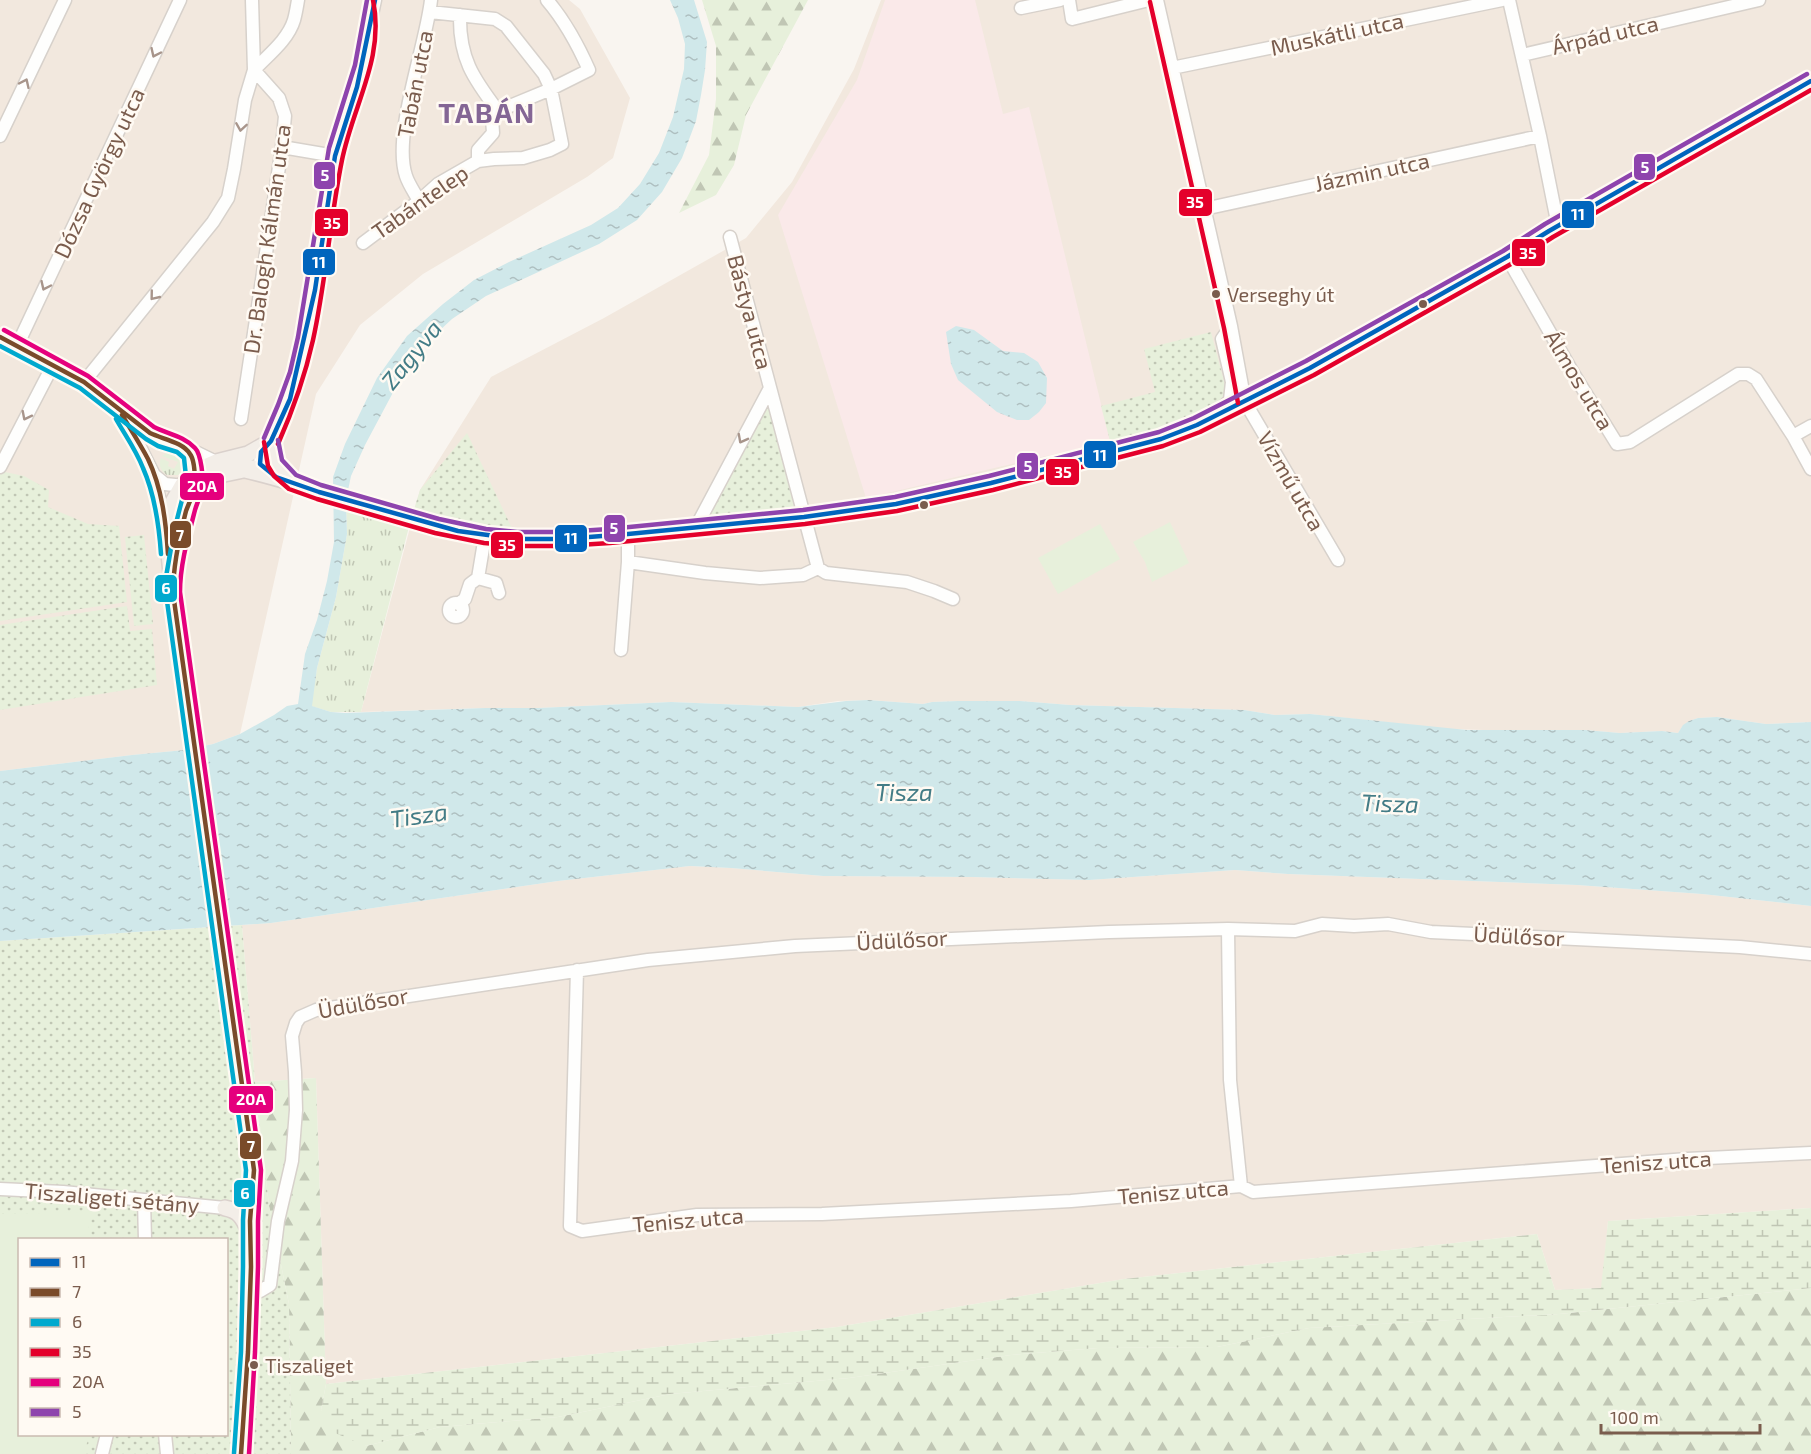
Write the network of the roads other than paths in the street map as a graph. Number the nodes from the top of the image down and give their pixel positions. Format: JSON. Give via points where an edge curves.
{"nodes":[{"id":1,"x":64,"y":0,"type":"edge"},
{"id":2,"x":180,"y":0,"type":"edge"},
{"id":3,"x":252,"y":0,"type":"edge"},
{"id":4,"x":298,"y":0,"type":"edge"},
{"id":5,"x":365,"y":0,"type":"edge"},
{"id":6,"x":375,"y":0,"type":"edge"},
{"id":7,"x":548,"y":0,"type":"edge"},
{"id":8,"x":1060,"y":0,"type":"edge"},
{"id":9,"x":1069,"y":0,"type":"edge"},
{"id":10,"x":1149,"y":0,"type":"edge"},
{"id":11,"x":1157,"y":0,"type":"edge"},
{"id":12,"x":1502,"y":0,"type":"edge"},
{"id":13,"x":1509,"y":0,"type":"edge"},
{"id":14,"x":1759,"y":0,"type":"edge"},
{"id":15,"x":431,"y":6,"type":"edge"},
{"id":16,"x":1022,"y":8,"type":"dead end"},
{"id":17,"x":460,"y":15,"type":"junction"},
{"id":18,"x":370,"y":28,"type":"junction"},
{"id":19,"x":1522,"y":55,"type":"junction"},
{"id":20,"x":1172,"y":68,"type":"junction"},
{"id":21,"x":254,"y":70,"type":"junction"},
{"id":22,"x":1811,"y":81,"type":"edge"},
{"id":23,"x":551,"y":89,"type":"junction"},
{"id":24,"x":498,"y":111,"type":"junction"},
{"id":25,"x":0,"y":136,"type":"edge"},
{"id":26,"x":1540,"y":136,"type":"junction"},
{"id":27,"x":282,"y":147,"type":"junction"},
{"id":28,"x":335,"y":156,"type":"junction"},
{"id":29,"x":478,"y":161,"type":"junction"},
{"id":30,"x":419,"y":201,"type":"junction"},
{"id":31,"x":1204,"y":209,"type":"junction"},
{"id":32,"x":1558,"y":226,"type":"junction"},
{"id":33,"x":730,"y":237,"type":"dead end"},
{"id":34,"x":363,"y":243,"type":"dead end"},
{"id":35,"x":1507,"y":257,"type":"junction"},
{"id":36,"x":1231,"y":326,"type":"junction"},
{"id":37,"x":0,"y":337,"type":"edge"},
{"id":38,"x":17,"y":346,"type":"junction"},
{"id":39,"x":53,"y":365,"type":"junction"},
{"id":40,"x":84,"y":382,"type":"junction"},
{"id":41,"x":770,"y":388,"type":"junction"},
{"id":42,"x":1245,"y":402,"type":"junction"},
{"id":43,"x":118,"y":408,"type":"junction"},
{"id":44,"x":241,"y":419,"type":"dead end"},
{"id":45,"x":1212,"y":419,"type":"junction"},
{"id":46,"x":1811,"y":426,"type":"edge"},
{"id":47,"x":1792,"y":436,"type":"junction"},
{"id":48,"x":271,"y":441,"type":"junction"},
{"id":49,"x":187,"y":449,"type":"junction"},
{"id":50,"x":216,"y":462,"type":"junction"},
{"id":51,"x":0,"y":467,"type":"edge"},
{"id":52,"x":253,"y":467,"type":"junction"},
{"id":53,"x":1811,"y":469,"type":"edge"},
{"id":54,"x":154,"y":475,"type":"junction"},
{"id":55,"x":190,"y":482,"type":"junction"},
{"id":56,"x":292,"y":482,"type":"junction"},
{"id":57,"x":804,"y":517,"type":"junction"},
{"id":58,"x":696,"y":527,"type":"junction"},
{"id":59,"x":167,"y":534,"type":"junction"},
{"id":60,"x":628,"y":534,"type":"junction"},
{"id":61,"x":485,"y":536,"type":"junction"},
{"id":62,"x":1338,"y":560,"type":"dead end"},
{"id":63,"x":628,"y":562,"type":"junction"},
{"id":64,"x":818,"y":568,"type":"junction"},
{"id":65,"x":173,"y":578,"type":"junction"},
{"id":66,"x":478,"y":578,"type":"junction"},
{"id":67,"x":499,"y":592,"type":"dead end"},
{"id":68,"x":953,"y":599,"type":"dead end"},
{"id":69,"x":458,"y":604,"type":"dead end"},
{"id":70,"x":621,"y":650,"type":"dead end"},
{"id":71,"x":1228,"y":929,"type":"junction"},
{"id":72,"x":1811,"y":954,"type":"edge"},
{"id":73,"x":577,"y":970,"type":"junction"},
{"id":74,"x":1811,"y":1153,"type":"edge"},
{"id":75,"x":254,"y":1176,"type":"junction"},
{"id":76,"x":1241,"y":1186,"type":"junction"},
{"id":77,"x":0,"y":1189,"type":"edge"},
{"id":78,"x":144,"y":1200,"type":"junction"},
{"id":79,"x":251,"y":1206,"type":"junction"},
{"id":80,"x":225,"y":1209,"type":"junction"},
{"id":81,"x":145,"y":1238,"type":"edge"},
{"id":82,"x":251,"y":1245,"type":"junction"},
{"id":83,"x":250,"y":1294,"type":"junction"},
{"id":84,"x":106,"y":1436,"type":"edge"},
{"id":85,"x":165,"y":1436,"type":"edge"},
{"id":86,"x":102,"y":1454,"type":"edge"},
{"id":87,"x":167,"y":1454,"type":"edge"},
{"id":88,"x":241,"y":1454,"type":"edge"}],
"edges":[{"from":25,"to":1,"type":"street","one_way":true},
{"from":2,"to":38,"type":"street","name":"Dózsa György utca","one_way":true},
{"from":3,"to":21,"type":"street"},
{"from":4,"to":21,"type":"street","via":[[290,30]]},
{"from":5,"to":18,"type":"street"},
{"from":6,"to":18,"type":"street"},
{"from":7,"to":23,"type":"street","via":[[589,70]]},
{"from":8,"to":16,"type":"street"},
{"from":9,"to":10,"type":"street","via":[[1072,19]]},
{"from":11,"to":20,"type":"street"},
{"from":12,"to":20,"type":"street","name":"Muskátli utca"},
{"from":13,"to":19,"type":"street"},
{"from":14,"to":19,"type":"street","name":"Árpád utca"},
{"from":15,"to":17,"type":"street","name":"Tabántelep"},
{"from":15,"to":30,"type":"street","name":"Tabán utca","via":[[402,148],[406,176]]},
{"from":17,"to":23,"type":"street","name":"Tabántelep","via":[[495,19],[506,26],[544,74]]},
{"from":17,"to":24,"type":"street","via":[[467,64]]},
{"from":18,"to":28,"type":"street","via":[[357,87]]},
{"from":19,"to":26,"type":"street"},
{"from":20,"to":31,"type":"street"},
{"from":21,"to":27,"type":"street","name":"Dr. Balogh Kálmán utca","via":[[279,98],[285,116]]},
{"from":21,"to":40,"type":"street","one_way":true,"via":[[228,198]]},
{"from":22,"to":32,"type":"main road"},
{"from":23,"to":24,"type":"street"},
{"from":23,"to":29,"type":"street","name":"Tabántelep","via":[[562,144],[523,158]]},
{"from":24,"to":29,"type":"street","name":"Tabántelep","via":[[492,118],[493,133],[478,150]]},
{"from":26,"to":31,"type":"street","name":"Jázmin utca"},
{"from":26,"to":32,"type":"street"},
{"from":27,"to":28,"type":"street"},
{"from":27,"to":44,"type":"street","name":"Dr. Balogh Kálmán utca"},
{"from":28,"to":48,"type":"street","via":[[315,290],[300,357],[290,399]]},
{"from":29,"to":30,"type":"street","name":"Tabántelep","via":[[438,184]]},
{"from":30,"to":34,"type":"street","name":"Tabántelep"},
{"from":31,"to":36,"type":"street"},
{"from":32,"to":35,"type":"main road"},
{"from":33,"to":41,"type":"street","name":"Bástya utca"},
{"from":35,"to":42,"type":"main road"},
{"from":35,"to":47,"type":"street","name":"Álmos utca","via":[[1617,444],[1630,442],[1738,374],[1756,379]]},
{"from":36,"to":42,"type":"street"},
{"from":36,"to":45,"type":"street","via":[[1222,339],[1232,382],[1230,400]]},
{"from":37,"to":38,"type":"street"},
{"from":38,"to":39,"type":"street"},
{"from":39,"to":40,"type":"street"},
{"from":39,"to":51,"type":"street","one_way":true},
{"from":40,"to":43,"type":"street"},
{"from":41,"to":57,"type":"street","name":"Bástya utca"},
{"from":41,"to":58,"type":"street","one_way":true},
{"from":42,"to":45,"type":"main road"},
{"from":42,"to":62,"type":"street","name":"Vízmű utca"},
{"from":43,"to":49,"type":"street","via":[[161,440]]},
{"from":43,"to":54,"type":"street"},
{"from":45,"to":57,"type":"main road","via":[[1161,439],[991,483],[896,504]]},
{"from":46,"to":47,"type":"street"},
{"from":47,"to":53,"type":"street"},
{"from":48,"to":50,"type":"main road","via":[[259,450]]},
{"from":48,"to":52,"type":"street","via":[[266,459]]},
{"from":48,"to":56,"type":"main road","via":[[275,464]]},
{"from":49,"to":50,"type":"street"},
{"from":49,"to":55,"type":"street","via":[[194,461]]},
{"from":50,"to":52,"type":"main road"},
{"from":50,"to":55,"type":"main road"},
{"from":52,"to":55,"type":"main road"},
{"from":52,"to":56,"type":"main road"},
{"from":54,"to":55,"type":"street","via":[[165,484]]},
{"from":54,"to":59,"type":"street"},
{"from":55,"to":59,"type":"main road","via":[[173,502]]},
{"from":55,"to":65,"type":"main road"},
{"from":56,"to":61,"type":"main road","via":[[411,519]]},
{"from":57,"to":58,"type":"main road"},
{"from":57,"to":64,"type":"street"},
{"from":58,"to":60,"type":"main road"},
{"from":59,"to":65,"type":"main road"},
{"from":60,"to":61,"type":"main road","via":[[563,539]]},
{"from":60,"to":63,"type":"street"},
{"from":61,"to":66,"type":"street"},
{"from":63,"to":64,"type":"street","via":[[760,578],[803,575]]},
{"from":63,"to":70,"type":"street"},
{"from":64,"to":68,"type":"street","via":[[826,573],[907,582]]},
{"from":65,"to":75,"type":"main road"},
{"from":66,"to":67,"type":"street","via":[[496,583]]},
{"from":66,"to":69,"type":"street"},
{"from":71,"to":72,"type":"street","name":"Üdülősor","via":[[1295,931],[1322,924],[1388,924],[1431,932],[1740,946]]},
{"from":71,"to":73,"type":"street","name":"Üdülősor","via":[[795,946]]},
{"from":71,"to":76,"type":"street","via":[[1230,1080]]},
{"from":73,"to":76,"type":"street","name":"Tenisz utca","via":[[570,1226],[582,1231],[697,1215],[846,1213],[1071,1201]]},
{"from":73,"to":83,"type":"street","name":"Üdülősor","via":[[326,1008],[300,1017],[292,1036],[296,1110],[292,1161],[278,1221],[270,1285]]},
{"from":74,"to":76,"type":"street","name":"Tenisz utca","via":[[1253,1192]]},
{"from":75,"to":79,"type":"main road"},
{"from":75,"to":80,"type":"main road","via":[[243,1196]]},
{"from":77,"to":78,"type":"street","name":"Tiszaligeti sétány"},
{"from":78,"to":80,"type":"street","name":"Tiszaligeti sétány"},
{"from":78,"to":81,"type":"street"},
{"from":79,"to":80,"type":"main road"},
{"from":79,"to":82,"type":"main road"},
{"from":80,"to":82,"type":"main road","via":[[241,1215]]},
{"from":82,"to":83,"type":"main road"},
{"from":83,"to":88,"type":"main road"},
{"from":84,"to":86,"type":"street"},
{"from":85,"to":87,"type":"street"}]}
